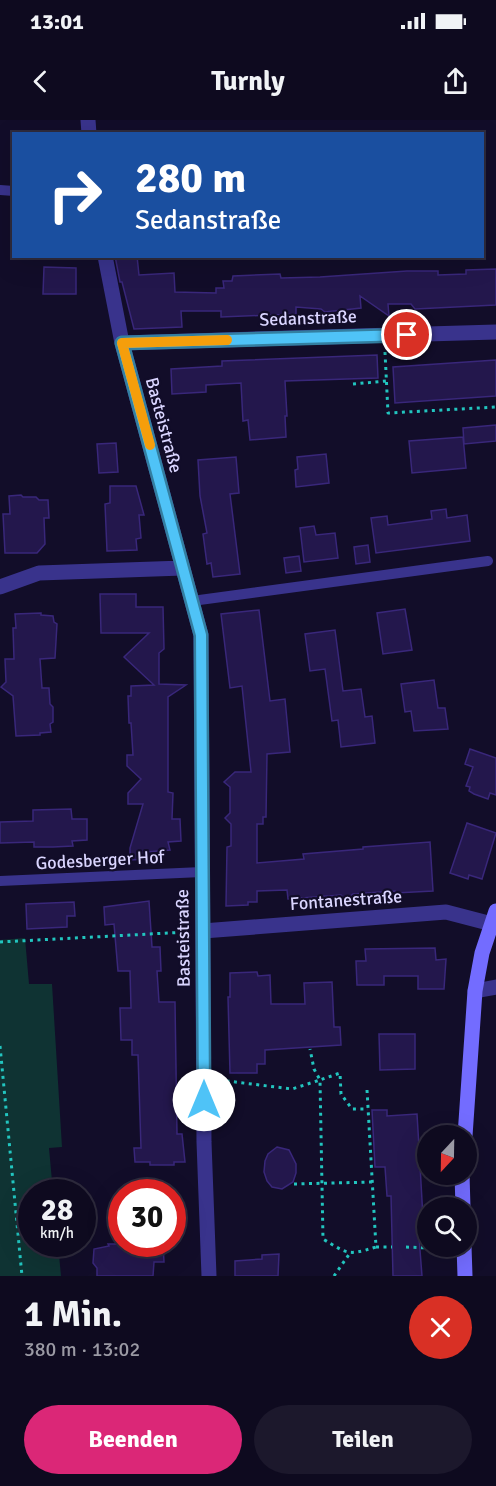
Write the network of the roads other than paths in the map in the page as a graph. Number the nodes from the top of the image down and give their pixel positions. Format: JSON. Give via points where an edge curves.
{"nodes":[{"id":1,"x":105,"y":258,"type":"edge"},
{"id":2,"x":496,"y":332,"type":"edge"},
{"id":3,"x":122,"y":343,"type":"junction"},
{"id":4,"x":488,"y":561,"type":"dead end"},
{"id":5,"x":183,"y":568,"type":"junction"},
{"id":6,"x":0,"y":587,"type":"edge"},
{"id":7,"x":192,"y":601,"type":"junction"},
{"id":8,"x":202,"y":872,"type":"junction"},
{"id":9,"x":0,"y":881,"type":"edge"},
{"id":10,"x":494,"y":917,"type":"edge"},
{"id":11,"x":203,"y":931,"type":"junction"},
{"id":12,"x":496,"y":987,"type":"edge"},
{"id":13,"x":475,"y":991,"type":"junction"},
{"id":14,"x":466,"y":1125,"type":"edge"},
{"id":15,"x":464,"y":1257,"type":"edge"},
{"id":16,"x":209,"y":1276,"type":"edge"},
{"id":17,"x":465,"y":1276,"type":"edge"}],
"edges":[{"from":1,"to":3,"type":"street","name":"Basteistraße"},
{"from":2,"to":3,"type":"street","name":"Sedanstraße"},
{"from":3,"to":5,"type":"street","name":"Basteistraße"},
{"from":4,"to":7,"type":"lane"},
{"from":5,"to":6,"type":"street","via":[[39,573]]},
{"from":5,"to":7,"type":"street","name":"Basteistraße"},
{"from":7,"to":8,"type":"street","name":"Basteistraße","via":[[201,635]]},
{"from":8,"to":9,"type":"lane","name":"Godesberger Hof"},
{"from":8,"to":11,"type":"street","name":"Basteistraße"},
{"from":10,"to":11,"type":"street","name":"Fontanestraße","via":[[446,912]]},
{"from":10,"to":13,"type":"main road"},
{"from":11,"to":16,"type":"street","name":"Basteistraße"},
{"from":12,"to":13,"type":"street"},
{"from":13,"to":14,"type":"main road"},
{"from":15,"to":17,"type":"main road"}]}
